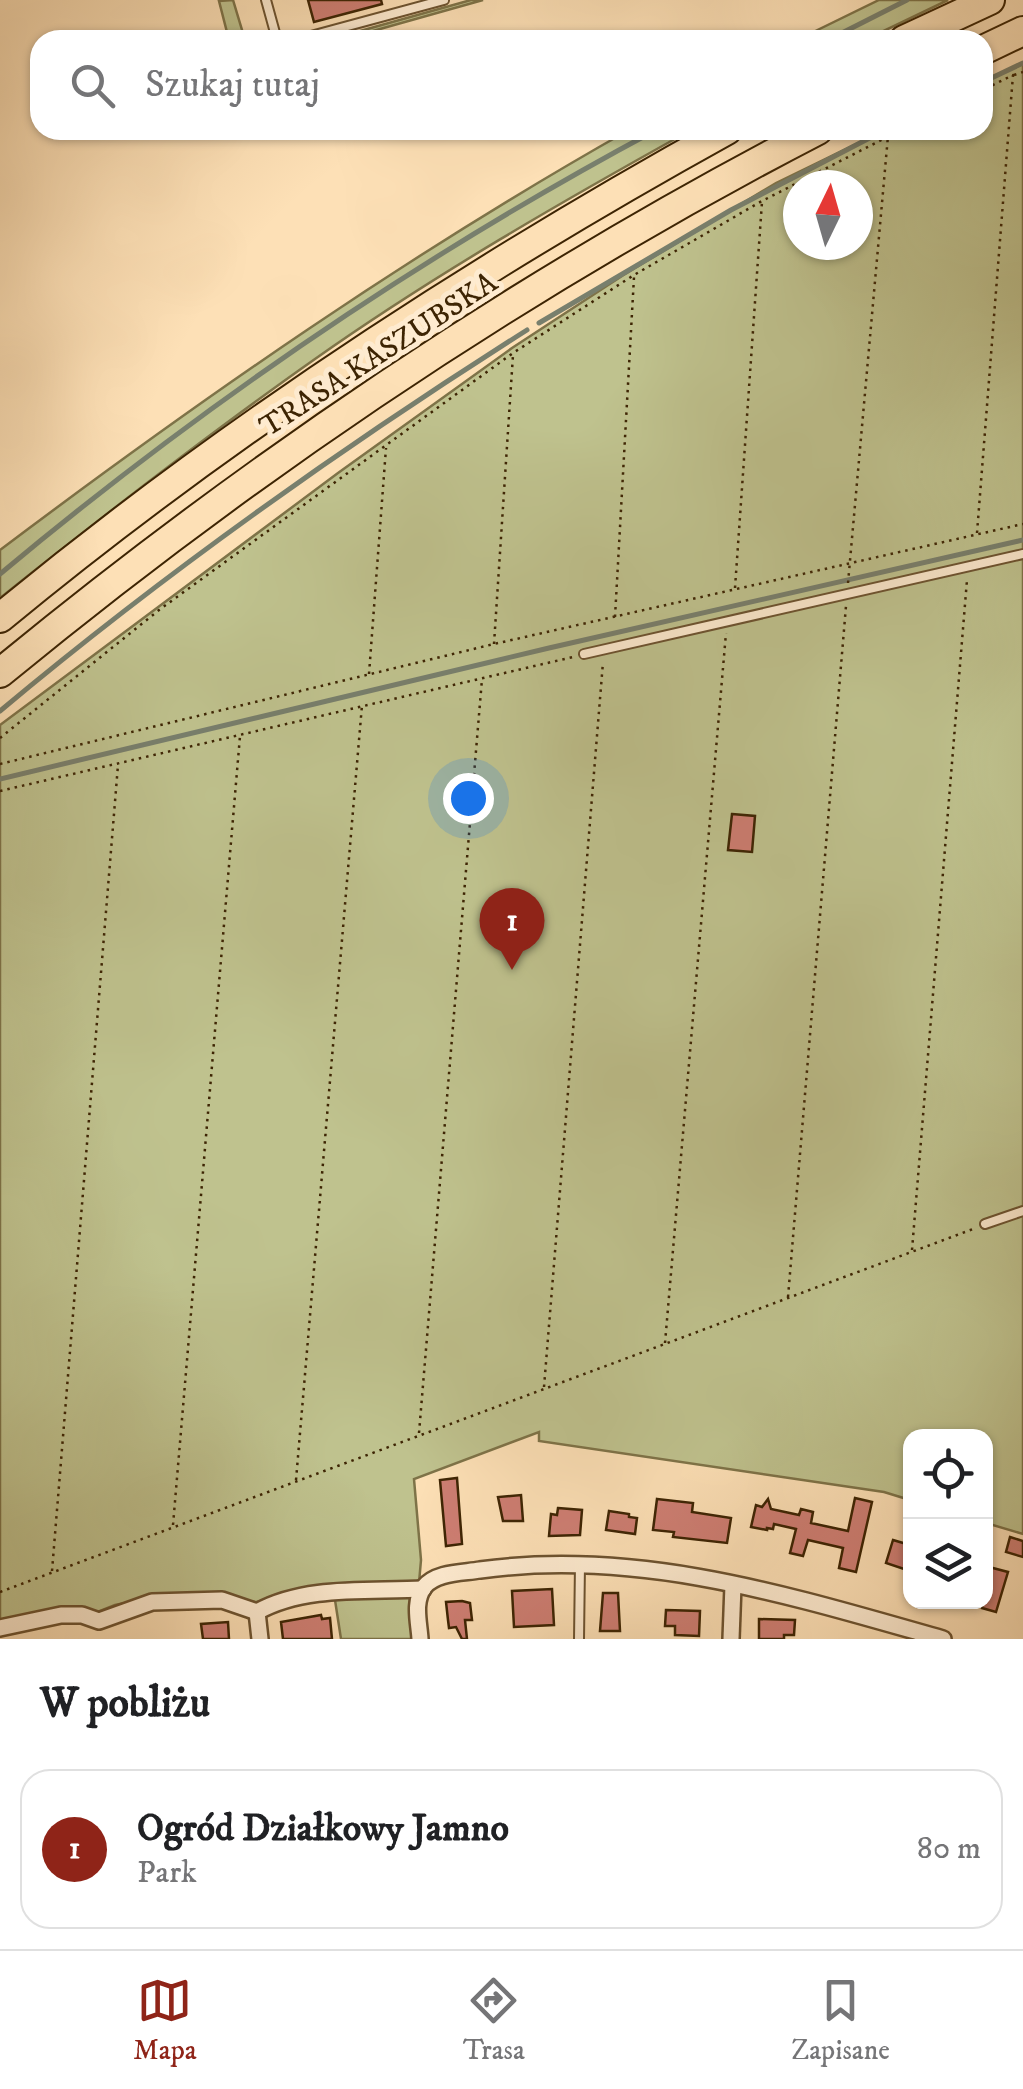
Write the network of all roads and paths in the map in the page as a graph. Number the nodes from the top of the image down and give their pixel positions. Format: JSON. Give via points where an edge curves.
{"nodes":[{"id":1,"x":266,"y":0,"type":"edge"},
{"id":2,"x":444,"y":0,"type":"edge"},
{"id":3,"x":990,"y":0,"type":"edge"},
{"id":4,"x":274,"y":30,"type":"edge"},
{"id":5,"x":333,"y":30,"type":"edge"},
{"id":6,"x":926,"y":30,"type":"edge"},
{"id":7,"x":1023,"y":31,"type":"edge"},
{"id":8,"x":993,"y":45,"type":"edge"},
{"id":9,"x":1023,"y":72,"type":"edge"},
{"id":10,"x":1013,"y":75,"type":"junction"},
{"id":11,"x":993,"y":85,"type":"edge"},
{"id":12,"x":710,"y":140,"type":"edge"},
{"id":13,"x":800,"y":140,"type":"edge"},
{"id":14,"x":880,"y":140,"type":"edge"},
{"id":15,"x":888,"y":140,"type":"edge"},
{"id":16,"x":762,"y":200,"type":"junction"},
{"id":17,"x":634,"y":275,"type":"junction"},
{"id":18,"x":513,"y":353,"type":"junction"},
{"id":19,"x":386,"y":447,"type":"junction"},
{"id":20,"x":1023,"y":524,"type":"edge"},
{"id":21,"x":977,"y":535,"type":"junction"},
{"id":22,"x":1023,"y":554,"type":"edge"},
{"id":23,"x":850,"y":564,"type":"junction"},
{"id":24,"x":968,"y":566,"type":"junction"},
{"id":25,"x":735,"y":590,"type":"junction"},
{"id":26,"x":847,"y":592,"type":"junction"},
{"id":27,"x":615,"y":617,"type":"junction"},
{"id":28,"x":0,"y":618,"type":"edge"},
{"id":29,"x":727,"y":621,"type":"junction"},
{"id":30,"x":494,"y":644,"type":"junction"},
{"id":31,"x":604,"y":650,"type":"junction"},
{"id":32,"x":584,"y":654,"type":"joint"},
{"id":33,"x":0,"y":674,"type":"edge"},
{"id":34,"x":368,"y":674,"type":"junction"},
{"id":35,"x":482,"y":679,"type":"junction"},
{"id":36,"x":362,"y":705,"type":"junction"},
{"id":37,"x":240,"y":736,"type":"junction"},
{"id":38,"x":0,"y":738,"type":"edge"},
{"id":39,"x":0,"y":764,"type":"edge"},
{"id":40,"x":118,"y":765,"type":"junction"},
{"id":41,"x":0,"y":791,"type":"edge"},
{"id":42,"x":1023,"y":1211,"type":"edge"},
{"id":43,"x":985,"y":1224,"type":"joint"},
{"id":44,"x":912,"y":1252,"type":"junction"},
{"id":45,"x":788,"y":1297,"type":"junction"},
{"id":46,"x":665,"y":1344,"type":"junction"},
{"id":47,"x":544,"y":1388,"type":"junction"},
{"id":48,"x":418,"y":1435,"type":"junction"},
{"id":49,"x":296,"y":1481,"type":"junction"},
{"id":50,"x":173,"y":1527,"type":"junction"},
{"id":51,"x":580,"y":1564,"type":"junction"},
{"id":52,"x":52,"y":1572,"type":"junction"},
{"id":53,"x":733,"y":1584,"type":"junction"},
{"id":54,"x":423,"y":1589,"type":"junction"},
{"id":55,"x":0,"y":1592,"type":"edge"},
{"id":56,"x":257,"y":1612,"type":"junction"},
{"id":57,"x":876,"y":1620,"type":"junction"},
{"id":58,"x":98,"y":1621,"type":"junction"},
{"id":59,"x":0,"y":1628,"type":"edge"},
{"id":60,"x":101,"y":1639,"type":"edge"},
{"id":61,"x":260,"y":1639,"type":"edge"},
{"id":62,"x":420,"y":1639,"type":"edge"},
{"id":63,"x":579,"y":1639,"type":"edge"},
{"id":64,"x":731,"y":1639,"type":"edge"},
{"id":65,"x":875,"y":1639,"type":"edge"},
{"id":66,"x":943,"y":1639,"type":"edge"}],
"edges":[{"from":1,"to":4,"type":"lane"},
{"from":2,"to":5,"type":"lane"},
{"from":3,"to":6,"type":"highway"},
{"from":7,"to":8,"type":"highway"},
{"from":9,"to":10,"type":"path"},
{"from":10,"to":11,"type":"path"},
{"from":10,"to":21,"type":"path"},
{"from":12,"to":28,"type":"highway","name":"TRASA KASZUBSKA","via":[[510,254],[327,372],[143,504]]},
{"from":13,"to":33,"type":"highway","name":"TRASA KASZUBSKA","via":[[602,248],[410,368],[269,464]]},
{"from":14,"to":16,"type":"path"},
{"from":15,"to":23,"type":"path"},
{"from":16,"to":17,"type":"path"},
{"from":16,"to":25,"type":"path"},
{"from":17,"to":18,"type":"path"},
{"from":17,"to":27,"type":"path"},
{"from":18,"to":19,"type":"path"},
{"from":18,"to":30,"type":"path"},
{"from":19,"to":34,"type":"path"},
{"from":19,"to":38,"type":"path","via":[[159,610]]},
{"from":20,"to":21,"type":"path"},
{"from":21,"to":23,"type":"path"},
{"from":22,"to":24,"type":"lane"},
{"from":23,"to":25,"type":"path"},
{"from":23,"to":26,"type":"path"},
{"from":24,"to":26,"type":"lane"},
{"from":24,"to":44,"type":"path"},
{"from":25,"to":27,"type":"path"},
{"from":26,"to":29,"type":"lane"},
{"from":26,"to":45,"type":"path"},
{"from":27,"to":30,"type":"path"},
{"from":29,"to":31,"type":"lane"},
{"from":29,"to":46,"type":"path"},
{"from":30,"to":34,"type":"path"},
{"from":31,"to":32,"type":"lane"},
{"from":31,"to":47,"type":"path"},
{"from":32,"to":35,"type":"path"},
{"from":34,"to":39,"type":"path"},
{"from":35,"to":36,"type":"path"},
{"from":35,"to":48,"type":"path"},
{"from":36,"to":37,"type":"path"},
{"from":36,"to":49,"type":"path"},
{"from":37,"to":40,"type":"path"},
{"from":37,"to":50,"type":"path"},
{"from":40,"to":41,"type":"path"},
{"from":40,"to":52,"type":"path"},
{"from":42,"to":43,"type":"lane"},
{"from":43,"to":44,"type":"path"},
{"from":44,"to":45,"type":"path"},
{"from":45,"to":46,"type":"path"},
{"from":46,"to":47,"type":"path"},
{"from":47,"to":48,"type":"path"},
{"from":48,"to":49,"type":"path"},
{"from":49,"to":50,"type":"path"},
{"from":50,"to":52,"type":"path"},
{"from":51,"to":53,"type":"street"},
{"from":51,"to":54,"type":"street","via":[[438,1576]]},
{"from":51,"to":63,"type":"lane"},
{"from":52,"to":55,"type":"path"},
{"from":53,"to":57,"type":"street"},
{"from":53,"to":64,"type":"street"},
{"from":54,"to":56,"type":"street","via":[[301,1596]]},
{"from":54,"to":62,"type":"street"},
{"from":56,"to":58,"type":"street","via":[[222,1600],[152,1602]]},
{"from":56,"to":61,"type":"street"},
{"from":57,"to":65,"type":"street"},
{"from":57,"to":66,"type":"street"},
{"from":58,"to":59,"type":"street","via":[[61,1615]]},
{"from":58,"to":60,"type":"street"}]}
